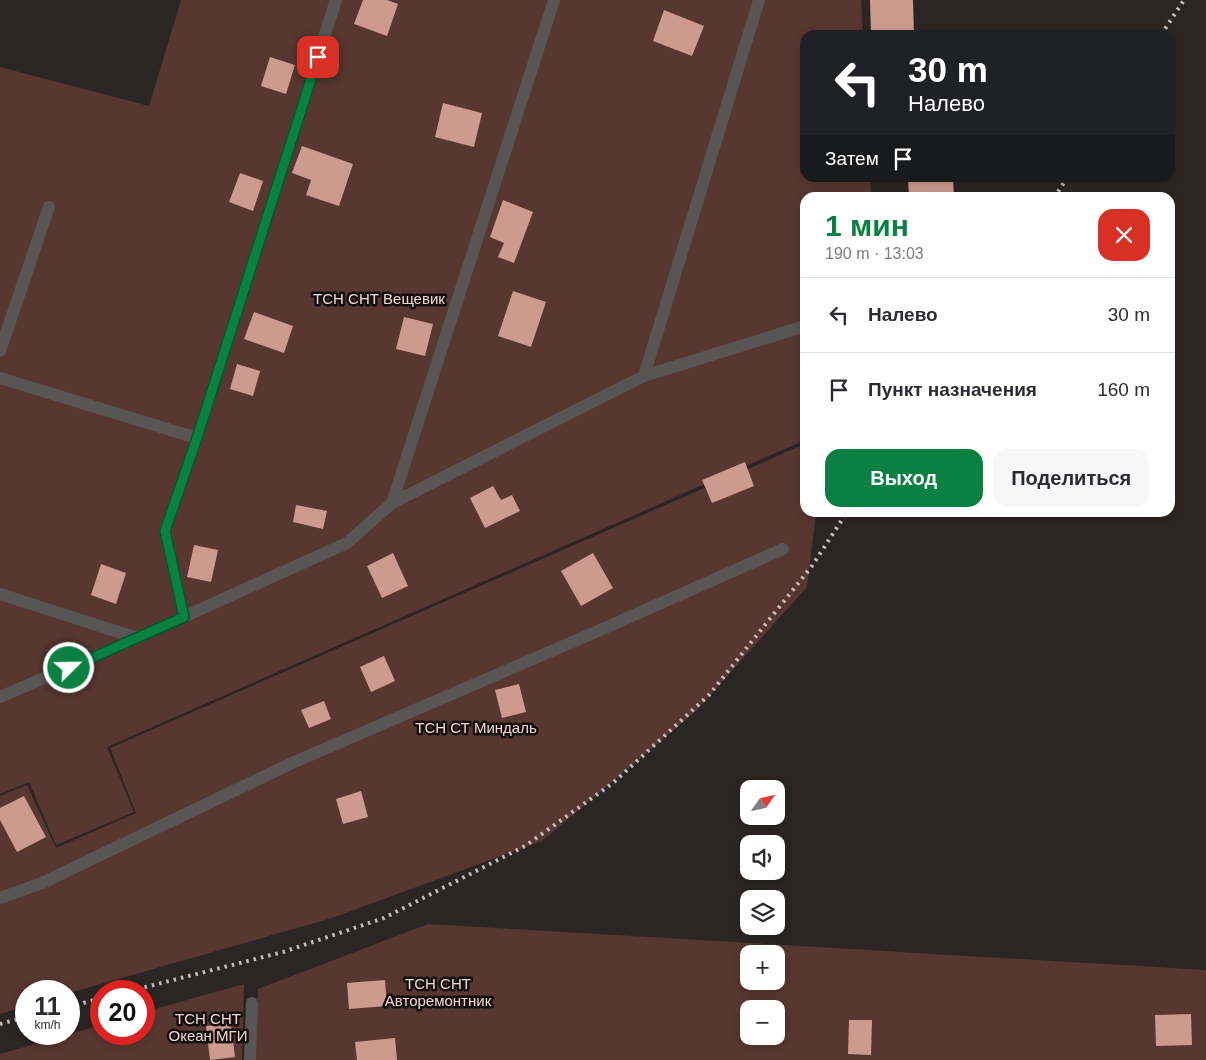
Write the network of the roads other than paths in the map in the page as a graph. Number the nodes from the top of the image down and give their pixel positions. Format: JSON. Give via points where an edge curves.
{"nodes":[{"id":1,"x":336,"y":0,"type":"edge"},
{"id":2,"x":554,"y":0,"type":"edge"},
{"id":3,"x":759,"y":0,"type":"edge"},
{"id":4,"x":49,"y":207,"type":"dead end"},
{"id":5,"x":800,"y":328,"type":"edge"},
{"id":6,"x":0,"y":351,"type":"edge"},
{"id":7,"x":644,"y":376,"type":"junction"},
{"id":8,"x":0,"y":378,"type":"edge"},
{"id":9,"x":197,"y":438,"type":"junction"},
{"id":10,"x":392,"y":503,"type":"junction"},
{"id":11,"x":783,"y":549,"type":"dead end"},
{"id":12,"x":0,"y":594,"type":"edge"},
{"id":13,"x":184,"y":617,"type":"junction"},
{"id":14,"x":137,"y":638,"type":"junction"},
{"id":15,"x":0,"y":697,"type":"edge"},
{"id":16,"x":0,"y":898,"type":"edge"},
{"id":17,"x":252,"y":1003,"type":"dead end"},
{"id":18,"x":250,"y":1060,"type":"edge"}],
"edges":[{"from":1,"to":9,"type":"street"},
{"from":2,"to":10,"type":"street"},
{"from":3,"to":7,"type":"street"},
{"from":4,"to":6,"type":"street"},
{"from":5,"to":7,"type":"street"},
{"from":7,"to":10,"type":"street"},
{"from":8,"to":9,"type":"street"},
{"from":9,"to":13,"type":"street","via":[[165,531]]},
{"from":10,"to":13,"type":"street","via":[[347,543]]},
{"from":11,"to":16,"type":"street","via":[[292,763],[42,883]]},
{"from":12,"to":14,"type":"street"},
{"from":13,"to":14,"type":"street"},
{"from":14,"to":15,"type":"street"},
{"from":17,"to":18,"type":"street"}]}
